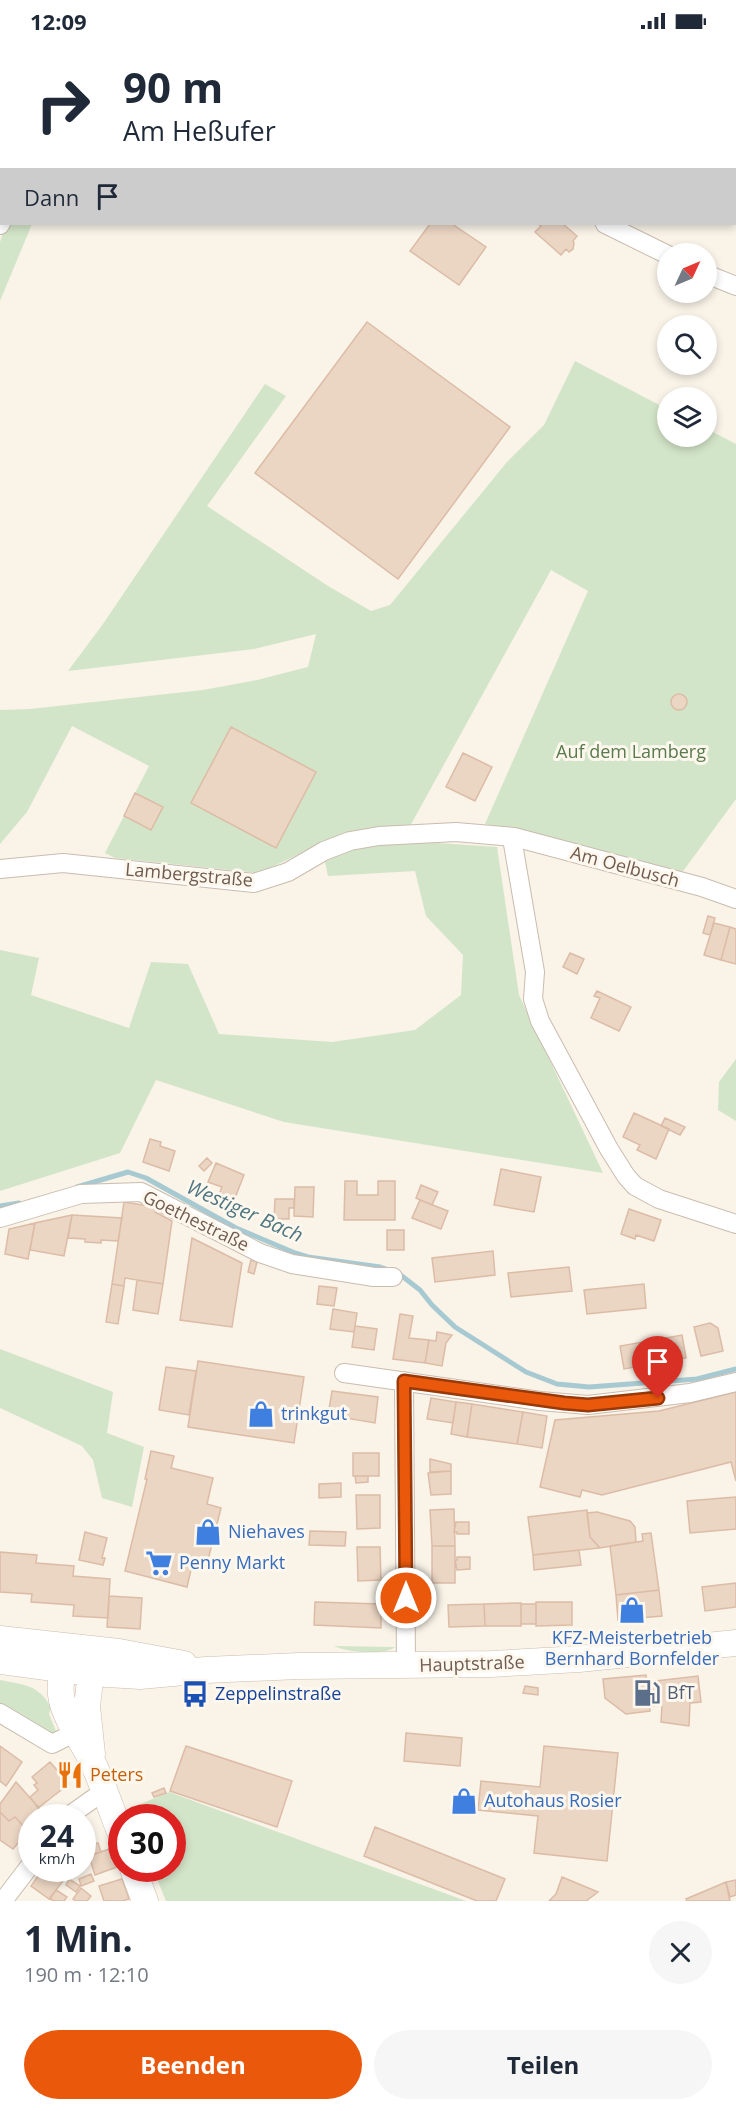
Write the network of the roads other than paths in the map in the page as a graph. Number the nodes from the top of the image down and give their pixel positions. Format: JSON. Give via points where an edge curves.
{"nodes":[{"id":1,"x":607,"y":225,"type":"edge"},
{"id":2,"x":657,"y":250,"type":"edge"},
{"id":3,"x":717,"y":278,"type":"edge"},
{"id":4,"x":736,"y":286,"type":"edge"},
{"id":5,"x":514,"y":837,"type":"junction"},
{"id":6,"x":0,"y":869,"type":"edge"},
{"id":7,"x":736,"y":899,"type":"edge"},
{"id":8,"x":0,"y":1218,"type":"edge"},
{"id":9,"x":736,"y":1224,"type":"edge"},
{"id":10,"x":393,"y":1277,"type":"dead end"},
{"id":11,"x":344,"y":1373,"type":"dead end"},
{"id":12,"x":404,"y":1381,"type":"junction"},
{"id":13,"x":736,"y":1382,"type":"edge"},
{"id":14,"x":0,"y":1639,"type":"edge"},
{"id":15,"x":736,"y":1643,"type":"edge"},
{"id":16,"x":79,"y":1647,"type":"junction"},
{"id":17,"x":0,"y":1661,"type":"edge"},
{"id":18,"x":406,"y":1666,"type":"junction"},
{"id":19,"x":64,"y":1670,"type":"junction"},
{"id":20,"x":206,"y":1670,"type":"junction"},
{"id":21,"x":91,"y":1673,"type":"junction"},
{"id":22,"x":0,"y":1713,"type":"edge"},
{"id":23,"x":75,"y":1733,"type":"junction"},
{"id":24,"x":92,"y":1761,"type":"junction"},
{"id":25,"x":104,"y":1791,"type":"junction"},
{"id":26,"x":86,"y":1804,"type":"edge"},
{"id":27,"x":109,"y":1804,"type":"edge"},
{"id":28,"x":18,"y":1881,"type":"edge"},
{"id":29,"x":138,"y":1882,"type":"edge"},
{"id":30,"x":3,"y":1901,"type":"edge"},
{"id":31,"x":145,"y":1901,"type":"edge"}],
"edges":[{"from":1,"to":2,"type":"street"},
{"from":3,"to":4,"type":"street"},
{"from":5,"to":6,"type":"street","name":"Lambergstraße","via":[[456,832],[350,841],[288,872],[254,883],[63,863]]},
{"from":5,"to":7,"type":"street","name":"Am Oelbusch"},
{"from":5,"to":9,"type":"street","via":[[535,972],[533,999],[540,1021],[609,1149],[626,1176],[644,1192]]},
{"from":8,"to":10,"type":"street","name":"Goethestraße","via":[[81,1194],[141,1192],[260,1253],[292,1264]]},
{"from":11,"to":12,"type":"street"},
{"from":12,"to":13,"type":"street","via":[[588,1405],[690,1393]]},
{"from":12,"to":18,"type":"street"},
{"from":14,"to":16,"type":"main road","name":"Hauptstraße"},
{"from":15,"to":18,"type":"main road","name":"Hauptstraße","via":[[579,1659]]},
{"from":16,"to":19,"type":"main road"},
{"from":16,"to":20,"type":"main road","name":"Hauptstraße"},
{"from":16,"to":21,"type":"main road","via":[[89,1660]]},
{"from":17,"to":19,"type":"main road","name":"Hauptstraße"},
{"from":18,"to":20,"type":"main road","name":"Hauptstraße"},
{"from":19,"to":21,"type":"main road","name":"Hauptstraße"},
{"from":19,"to":23,"type":"main road","via":[[61,1696]]},
{"from":20,"to":21,"type":"main road","name":"Hauptstraße","via":[[140,1676]]},
{"from":21,"to":24,"type":"main road","via":[[87,1706]]},
{"from":22,"to":23,"type":"street","via":[[52,1744]]},
{"from":23,"to":24,"type":"main road"},
{"from":24,"to":25,"type":"main road"},
{"from":25,"to":26,"type":"street"},
{"from":25,"to":27,"type":"main road"},
{"from":28,"to":30,"type":"street"},
{"from":29,"to":31,"type":"main road"}]}
